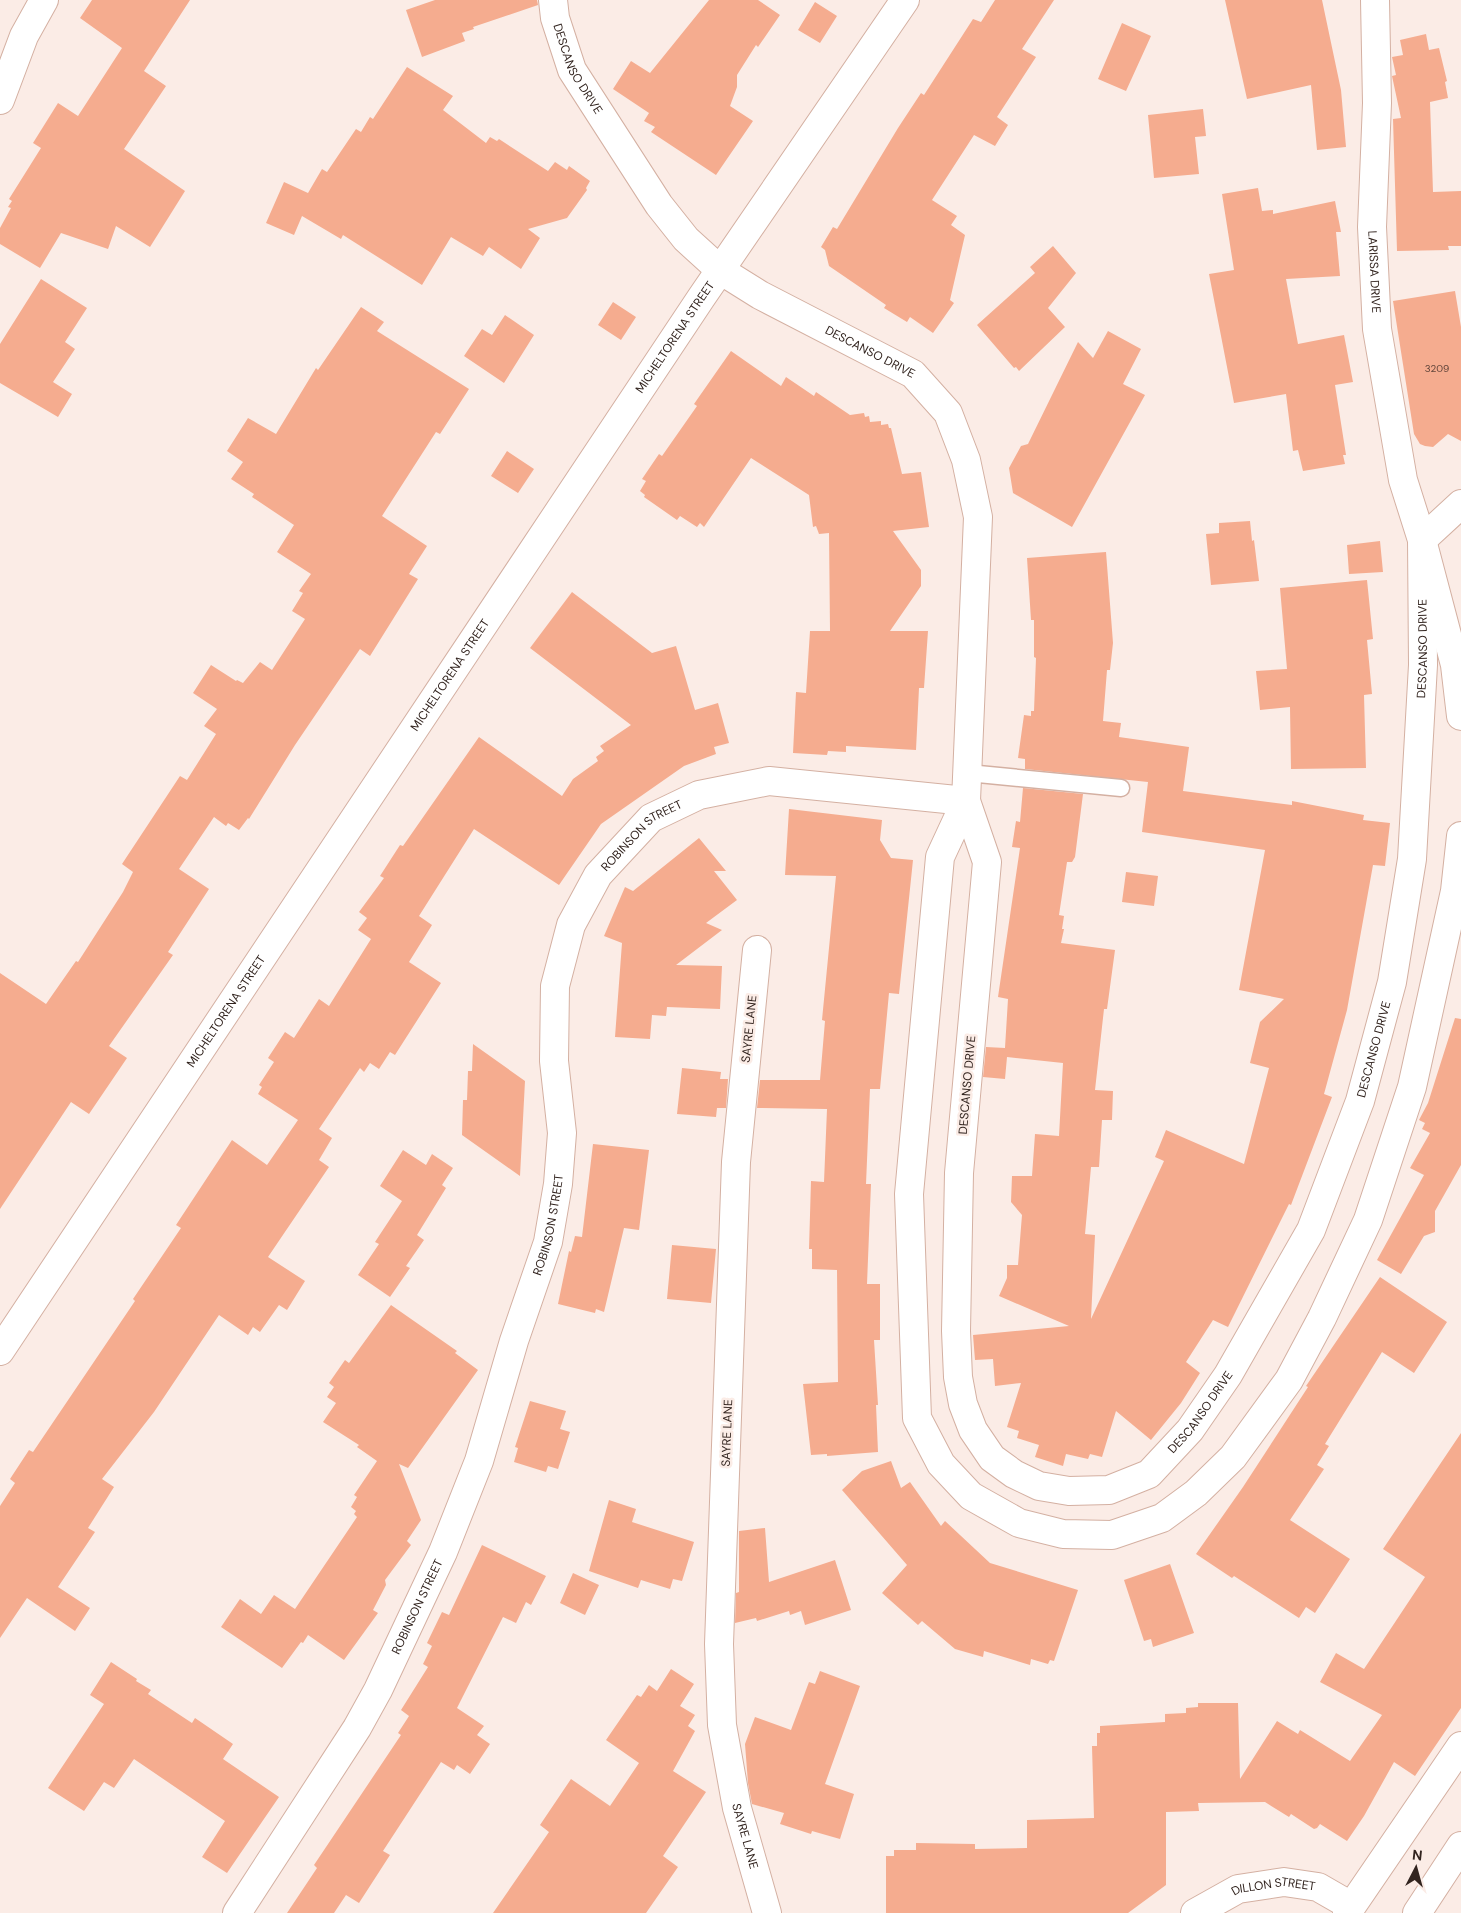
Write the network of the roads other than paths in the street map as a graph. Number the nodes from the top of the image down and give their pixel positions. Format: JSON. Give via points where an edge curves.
{"nodes":[{"id":1,"x":44,"y":0,"type":"edge"},
{"id":2,"x":554,"y":0,"type":"edge"},
{"id":3,"x":905,"y":0,"type":"edge"},
{"id":4,"x":1375,"y":0,"type":"edge"},
{"id":5,"x":0,"y":100,"type":"edge"},
{"id":6,"x":720,"y":270,"type":"junction"},
{"id":7,"x":1461,"y":504,"type":"edge"},
{"id":8,"x":1422,"y":540,"type":"junction"},
{"id":9,"x":1461,"y":716,"type":"edge"},
{"id":10,"x":968,"y":773,"type":"junction"},
{"id":11,"x":1122,"y":788,"type":"dead end"},
{"id":12,"x":966,"y":801,"type":"junction"},
{"id":13,"x":1461,"y":836,"type":"edge"},
{"id":14,"x":757,"y":950,"type":"dead end"},
{"id":15,"x":0,"y":1351,"type":"edge"},
{"id":16,"x":1461,"y":1746,"type":"edge"},
{"id":17,"x":1458,"y":1858,"type":"edge"},
{"id":18,"x":1349,"y":1910,"type":"edge"},
{"id":19,"x":237,"y":1913,"type":"edge"},
{"id":20,"x":767,"y":1913,"type":"edge"},
{"id":21,"x":1195,"y":1913,"type":"edge"},
{"id":22,"x":1417,"y":1913,"type":"edge"}],
"edges":[{"from":1,"to":5,"type":"street","via":[[24,36]]},
{"from":2,"to":6,"type":"street","name":"DESCANSO DRIVE","via":[[555,18],[572,70],[659,205],[686,240]]},
{"from":3,"to":6,"type":"street","name":"MICHELTORENA STREET"},
{"from":4,"to":8,"type":"street","name":"LARISSA DRIVE","via":[[1377,104],[1372,226],[1377,329],[1403,480]]},
{"from":6,"to":10,"type":"street","name":"DESCANSO DRIVE","via":[[760,295],[913,374],[948,413],[966,460],[978,517]]},
{"from":6,"to":15,"type":"street","name":"MICHELTORENA STREET"},
{"from":7,"to":8,"type":"street"},
{"from":8,"to":9,"type":"street","name":"DESCANSO DRIVE","via":[[1454,665]]},
{"from":8,"to":12,"type":"street","name":"DESCANSO DRIVE","via":[[1423,665],[1412,859],[1392,982],[1360,1101],[1311,1230],[1228,1375],[1190,1430],[1149,1474],[1109,1490],[1062,1490],[1039,1486],[1014,1474],[992,1458],[973,1430],[963,1404],[956,1331],[959,1173],[987,862]]},
{"from":10,"to":11,"type":"lane"},
{"from":10,"to":12,"type":"street","name":"DESCANSO DRIVE"},
{"from":12,"to":13,"type":"street","name":"DESCANSO DRIVE","via":[[940,857],[909,1194],[916,1418],[941,1464],[971,1496],[1018,1523],[1063,1534],[1112,1535],[1162,1518],[1196,1494],[1233,1456],[1289,1380],[1368,1220],[1412,1087],[1454,892]]},
{"from":12,"to":19,"type":"street","name":"ROBINSON STREET","via":[[769,781],[699,795],[651,818],[598,875],[571,925],[555,986],[554,1061],[562,1133],[558,1184],[548,1242],[514,1341],[479,1461],[443,1552],[378,1690],[357,1728]]},
{"from":14,"to":20,"type":"street","name":"SAYRE LANE","via":[[736,1162],[719,1644],[722,1725],[737,1808]]},
{"from":16,"to":18,"type":"street"},
{"from":17,"to":22,"type":"street"},
{"from":18,"to":21,"type":"street","name":"DILLON STREET","via":[[1318,1887],[1284,1882],[1238,1889]]}]}
